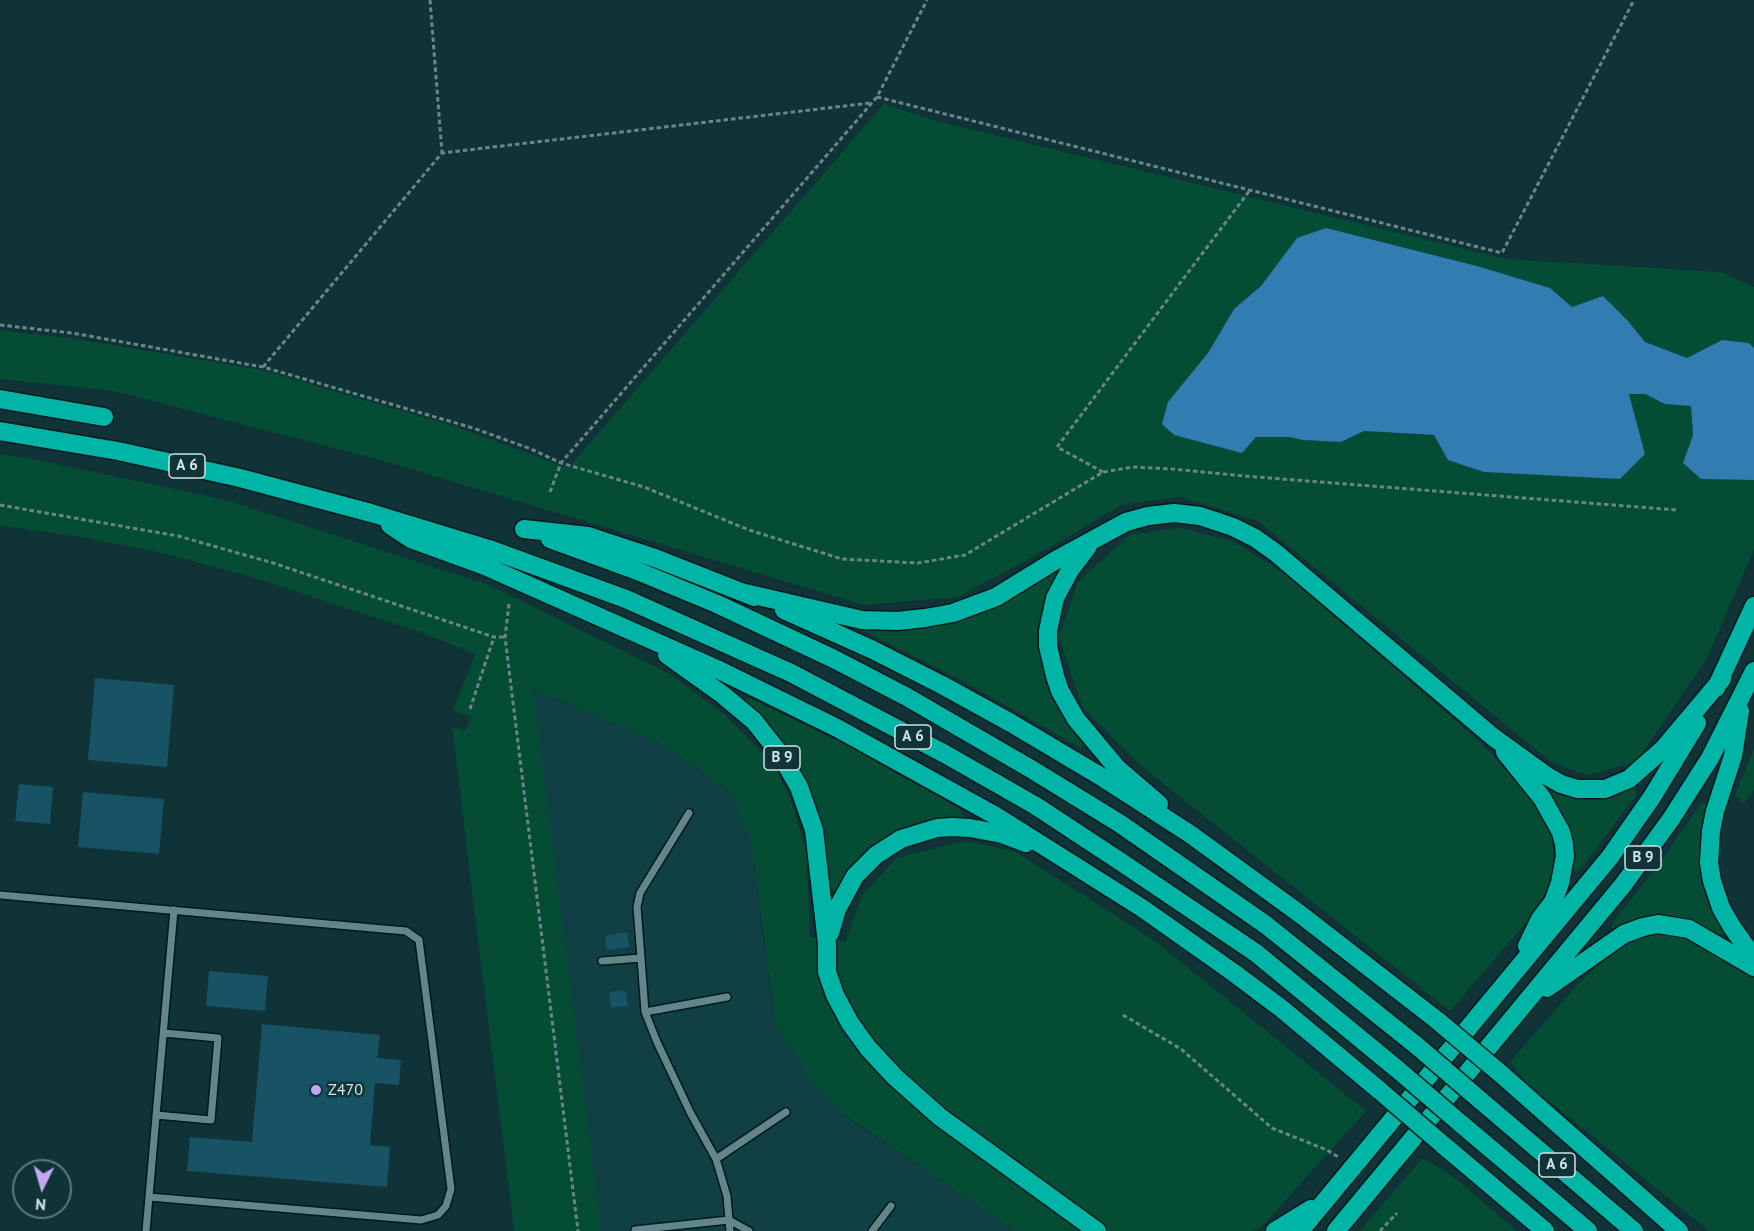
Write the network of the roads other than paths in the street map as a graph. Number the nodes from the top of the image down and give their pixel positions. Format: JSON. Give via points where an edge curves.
{"nodes":[{"id":1,"x":0,"y":399,"type":"edge"},
{"id":2,"x":104,"y":417,"type":"dead end"},
{"id":3,"x":0,"y":431,"type":"edge"},
{"id":4,"x":371,"y":513,"type":"junction"},
{"id":5,"x":1091,"y":541,"type":"junction"},
{"id":6,"x":745,"y":592,"type":"junction"},
{"id":7,"x":1754,"y":606,"type":"edge"},
{"id":8,"x":637,"y":633,"type":"junction"},
{"id":9,"x":1754,"y":671,"type":"edge"},
{"id":10,"x":1722,"y":679,"type":"junction"},
{"id":11,"x":1742,"y":697,"type":"junction"},
{"id":12,"x":1493,"y":737,"type":"junction"},
{"id":13,"x":689,"y":813,"type":"dead end"},
{"id":14,"x":1190,"y":834,"type":"junction"},
{"id":15,"x":1064,"y":857,"type":"junction"},
{"id":16,"x":0,"y":895,"type":"edge"},
{"id":17,"x":174,"y":910,"type":"junction"},
{"id":18,"x":827,"y":944,"type":"junction"},
{"id":19,"x":641,"y":958,"type":"junction"},
{"id":20,"x":1754,"y":958,"type":"edge"},
{"id":21,"x":602,"y":962,"type":"dead end"},
{"id":22,"x":1754,"y":967,"type":"edge"},
{"id":23,"x":1516,"y":970,"type":"junction"},
{"id":24,"x":727,"y":997,"type":"dead end"},
{"id":25,"x":1523,"y":1006,"type":"junction"},
{"id":26,"x":645,"y":1012,"type":"junction"},
{"id":27,"x":164,"y":1033,"type":"junction"},
{"id":28,"x":786,"y":1112,"type":"dead end"},
{"id":29,"x":156,"y":1115,"type":"junction"},
{"id":30,"x":716,"y":1159,"type":"junction"},
{"id":31,"x":149,"y":1197,"type":"junction"},
{"id":32,"x":1320,"y":1204,"type":"junction"},
{"id":33,"x":891,"y":1206,"type":"dead end"},
{"id":34,"x":1355,"y":1208,"type":"junction"},
{"id":35,"x":729,"y":1220,"type":"junction"},
{"id":36,"x":635,"y":1230,"type":"edge"},
{"id":37,"x":146,"y":1231,"type":"edge"},
{"id":38,"x":730,"y":1231,"type":"edge"},
{"id":39,"x":749,"y":1231,"type":"edge"},
{"id":40,"x":872,"y":1231,"type":"edge"},
{"id":41,"x":1097,"y":1231,"type":"edge"},
{"id":42,"x":1275,"y":1231,"type":"edge"},
{"id":43,"x":1300,"y":1231,"type":"edge"},
{"id":44,"x":1336,"y":1231,"type":"edge"},
{"id":45,"x":1344,"y":1231,"type":"edge"},
{"id":46,"x":1545,"y":1231,"type":"edge"},
{"id":47,"x":1588,"y":1231,"type":"edge"},
{"id":48,"x":1634,"y":1231,"type":"edge"},
{"id":49,"x":1680,"y":1231,"type":"edge"}],
"edges":[{"from":1,"to":2,"type":"highway"},
{"from":3,"to":4,"type":"highway","number":"A 6","via":[[118,451]]},
{"from":4,"to":8,"type":"highway","via":[[411,538]]},
{"from":4,"to":47,"type":"highway","number":"A 6","bridge":true,"via":[[489,549],[626,599],[791,673],[1036,806],[1256,954]]},
{"from":5,"to":6,"type":"highway","via":[[996,597],[926,618],[862,620]]},
{"from":5,"to":12,"type":"highway","via":[[1126,522],[1174,513],[1200,516],[1233,527],[1299,571]]},
{"from":5,"to":14,"type":"highway","via":[[1055,598],[1048,646],[1055,676],[1068,707],[1101,750]]},
{"from":6,"to":14,"type":"highway","via":[[942,685]]},
{"from":6,"to":48,"type":"highway","number":"A 6","bridge":true,"via":[[588,536],[524,529],[717,604],[834,659],[907,697],[1119,823],[1266,925],[1417,1046]]},
{"from":7,"to":10,"type":"highway","number":"B 9"},
{"from":8,"to":15,"type":"highway","via":[[837,728]]},
{"from":8,"to":18,"type":"highway","number":"B 9","via":[[754,721],[780,754],[799,787],[814,830]]},
{"from":9,"to":11,"type":"highway","number":"B 9"},
{"from":10,"to":12,"type":"highway","via":[[1663,749],[1629,778],[1605,789],[1576,789],[1561,784]]},
{"from":10,"to":23,"type":"highway","number":"B 9","via":[[1652,797],[1610,857]]},
{"from":11,"to":20,"type":"highway","number":"B 9","via":[[1733,756],[1711,831],[1709,863],[1721,908]]},
{"from":11,"to":25,"type":"highway","number":"B 9","via":[[1710,758],[1671,819],[1623,885]]},
{"from":12,"to":23,"type":"highway","number":"B 9","via":[[1542,798],[1564,844],[1564,866],[1553,902],[1540,919]]},
{"from":13,"to":19,"type":"lane","via":[[640,893]]},
{"from":14,"to":49,"type":"highway","bridge":true,"via":[[1438,1021]]},
{"from":15,"to":18,"type":"highway","via":[[1002,834],[970,828],[920,832],[890,845],[855,876],[837,909]]},
{"from":15,"to":46,"type":"highway","bridge":true,"via":[[1282,1009]]},
{"from":16,"to":17,"type":"lane"},
{"from":17,"to":27,"type":"lane"},
{"from":17,"to":31,"type":"lane","via":[[406,931],[419,940],[451,1189],[447,1206],[438,1215],[421,1220]]},
{"from":18,"to":41,"type":"highway","via":[[827,972],[835,995],[868,1048],[895,1077],[940,1117]]},
{"from":19,"to":21,"type":"lane"},
{"from":19,"to":26,"type":"lane"},
{"from":22,"to":25,"type":"highway","via":[[1689,929],[1658,924],[1624,934]]},
{"from":23,"to":32,"type":"highway","number":"B 9"},
{"from":24,"to":26,"type":"lane"},
{"from":25,"to":34,"type":"highway","number":"B 9"},
{"from":26,"to":30,"type":"lane"},
{"from":27,"to":29,"type":"lane"},
{"from":27,"to":29,"type":"lane","via":[[218,1038],[211,1120]]},
{"from":28,"to":30,"type":"lane"},
{"from":29,"to":31,"type":"lane"},
{"from":30,"to":35,"type":"lane","via":[[727,1196]]},
{"from":31,"to":37,"type":"lane"},
{"from":32,"to":42,"type":"highway"},
{"from":32,"to":43,"type":"highway","number":"B 9"},
{"from":33,"to":40,"type":"lane"},
{"from":34,"to":44,"type":"highway","number":"B 9"},
{"from":34,"to":45,"type":"highway","number":"B 9"},
{"from":35,"to":36,"type":"lane"},
{"from":35,"to":38,"type":"lane"},
{"from":35,"to":39,"type":"lane"}]}
